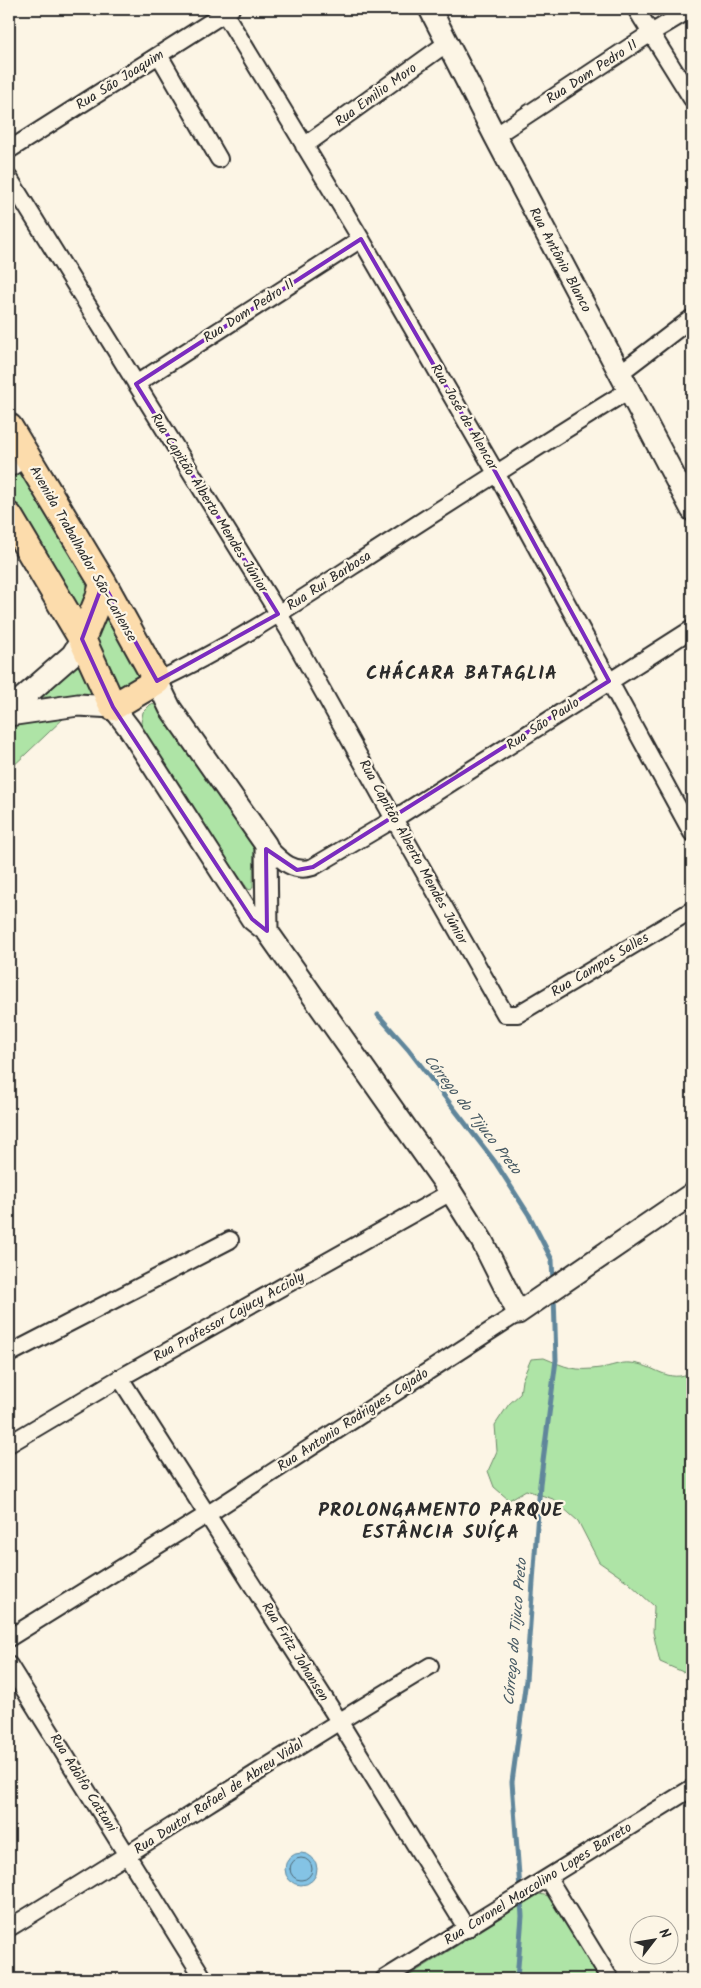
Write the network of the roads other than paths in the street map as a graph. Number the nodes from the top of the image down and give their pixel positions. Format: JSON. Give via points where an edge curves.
{"nodes":[{"id":1,"x":430,"y":9,"type":"edge"},
{"id":2,"x":636,"y":9,"type":"edge"},
{"id":3,"x":691,"y":9,"type":"edge"},
{"id":4,"x":226,"y":10,"type":"edge"},
{"id":5,"x":651,"y":33,"type":"junction"},
{"id":6,"x":448,"y":43,"type":"junction"},
{"id":7,"x":159,"y":55,"type":"junction"},
{"id":8,"x":692,"y":99,"type":"edge"},
{"id":9,"x":495,"y":136,"type":"junction"},
{"id":10,"x":304,"y":146,"type":"junction"},
{"id":11,"x":9,"y":150,"type":"edge"},
{"id":12,"x":219,"y":159,"type":"dead end"},
{"id":13,"x":9,"y":178,"type":"edge"},
{"id":14,"x":361,"y":239,"type":"junction"},
{"id":15,"x":692,"y":318,"type":"edge"},
{"id":16,"x":624,"y":381,"type":"junction"},
{"id":17,"x":136,"y":384,"type":"junction"},
{"id":18,"x":9,"y":427,"type":"edge"},
{"id":19,"x":17,"y":459,"type":"edge"},
{"id":20,"x":496,"y":473,"type":"junction"},
{"id":21,"x":692,"y":510,"type":"edge"},
{"id":22,"x":9,"y":516,"type":"edge"},
{"id":23,"x":103,"y":583,"type":"junction"},
{"id":24,"x":278,"y":614,"type":"junction"},
{"id":25,"x":692,"y":629,"type":"edge"},
{"id":26,"x":82,"y":639,"type":"junction"},
{"id":27,"x":157,"y":681,"type":"junction"},
{"id":28,"x":609,"y":681,"type":"junction"},
{"id":29,"x":113,"y":707,"type":"junction"},
{"id":30,"x":9,"y":710,"type":"edge"},
{"id":31,"x":9,"y":715,"type":"edge"},
{"id":32,"x":394,"y":819,"type":"junction"},
{"id":33,"x":692,"y":833,"type":"edge"},
{"id":34,"x":266,"y":845,"type":"junction"},
{"id":35,"x":692,"y":910,"type":"edge"},
{"id":36,"x":266,"y":931,"type":"junction"},
{"id":37,"x":505,"y":1014,"type":"joint"},
{"id":38,"x":451,"y":1192,"type":"junction"},
{"id":39,"x":692,"y":1194,"type":"edge"},
{"id":40,"x":230,"y":1240,"type":"dead end"},
{"id":41,"x":522,"y":1310,"type":"junction"},
{"id":42,"x":9,"y":1354,"type":"edge"},
{"id":43,"x":120,"y":1378,"type":"junction"},
{"id":44,"x":9,"y":1444,"type":"edge"},
{"id":45,"x":208,"y":1514,"type":"junction"},
{"id":46,"x":9,"y":1638,"type":"edge"},
{"id":47,"x":9,"y":1665,"type":"edge"},
{"id":48,"x":430,"y":1666,"type":"dead end"},
{"id":49,"x":339,"y":1720,"type":"junction"},
{"id":50,"x":692,"y":1788,"type":"edge"},
{"id":51,"x":128,"y":1855,"type":"junction"},
{"id":52,"x":544,"y":1880,"type":"junction"},
{"id":53,"x":473,"y":1925,"type":"junction"},
{"id":54,"x":9,"y":1928,"type":"edge"},
{"id":55,"x":204,"y":1979,"type":"edge"},
{"id":56,"x":384,"y":1979,"type":"edge"},
{"id":57,"x":610,"y":1979,"type":"edge"}],
"edges":[{"from":1,"to":6,"type":"street","name":"Rua Antônio Blanco"},
{"from":2,"to":5,"type":"street"},
{"from":3,"to":5,"type":"street","name":"Rua Dom Pedro II"},
{"from":4,"to":7,"type":"street","name":"Rua São Joaquim"},
{"from":4,"to":10,"type":"street","name":"Rua José de Alencar"},
{"from":5,"to":8,"type":"street"},
{"from":5,"to":9,"type":"street","name":"Rua Dom Pedro II"},
{"from":6,"to":9,"type":"street","name":"Rua Antônio Blanco"},
{"from":6,"to":10,"type":"street","name":"Rua Emilio Moro"},
{"from":7,"to":11,"type":"street","name":"Rua São Joaquim"},
{"from":7,"to":12,"type":"street"},
{"from":9,"to":16,"type":"street","name":"Rua Antônio Blanco"},
{"from":10,"to":14,"type":"street","name":"Rua José de Alencar"},
{"from":13,"to":17,"type":"street","name":"Rua Capitão Alberto Mendes Júnior"},
{"from":14,"to":17,"type":"street","name":"Rua Dom Pedro II"},
{"from":14,"to":20,"type":"street","name":"Rua José de Alencar"},
{"from":15,"to":16,"type":"street","name":"Rua Rui Barbosa"},
{"from":16,"to":20,"type":"street","name":"Rua Rui Barbosa"},
{"from":16,"to":21,"type":"street","name":"Rua Antônio Blanco"},
{"from":17,"to":24,"type":"street","name":"Rua Capitão Alberto Mendes Júnior"},
{"from":18,"to":19,"type":"main road","name":"Avenida Trabalhador São-Carlense"},
{"from":19,"to":23,"type":"main road","name":"Avenida Trabalhador São-Carlense"},
{"from":20,"to":24,"type":"street","name":"Rua Rui Barbosa"},
{"from":20,"to":28,"type":"street","name":"Rua José de Alencar"},
{"from":22,"to":26,"type":"main road"},
{"from":23,"to":26,"type":"main road"},
{"from":23,"to":27,"type":"main road","name":"Avenida Trabalhador São-Carlense"},
{"from":24,"to":27,"type":"street","name":"Rua Rui Barbosa"},
{"from":24,"to":32,"type":"street","name":"Rua Capitão Alberto Mendes Júnior"},
{"from":25,"to":28,"type":"street","name":"Rua São Paulo"},
{"from":26,"to":29,"type":"main road"},
{"from":26,"to":30,"type":"street","via":[[72,655]]},
{"from":27,"to":29,"type":"main road","name":"Rua Rui Barbosa"},
{"from":27,"to":34,"type":"street","via":[[170,708]]},
{"from":28,"to":32,"type":"street","name":"Rua São Paulo"},
{"from":28,"to":33,"type":"street","name":"Rua José de Alencar"},
{"from":29,"to":31,"type":"street","via":[[78,705]]},
{"from":29,"to":36,"type":"street","via":[[252,919]]},
{"from":32,"to":34,"type":"street","name":"Rua São Paulo","via":[[305,870],[288,865]]},
{"from":32,"to":37,"type":"street","name":"Rua Capitão Alberto Mendes Júnior"},
{"from":34,"to":36,"type":"street"},
{"from":35,"to":37,"type":"street","name":"Rua Campos Salles","via":[[518,1014]]},
{"from":36,"to":38,"type":"street"},
{"from":38,"to":41,"type":"street"},
{"from":38,"to":43,"type":"street","name":"Rua Professor Cajucy Accioly"},
{"from":39,"to":41,"type":"street","name":"Rua Antonio Rodrigues Cajado"},
{"from":40,"to":42,"type":"street"},
{"from":41,"to":45,"type":"street","name":"Rua Antonio Rodrigues Cajado"},
{"from":43,"to":44,"type":"street","name":"Rua Professor Cajucy Accioly"},
{"from":43,"to":45,"type":"street","name":"Rua Fritz Johansen"},
{"from":45,"to":46,"type":"street","name":"Rua Antonio Rodrigues Cajado"},
{"from":45,"to":49,"type":"street","name":"Rua Fritz Johansen"},
{"from":47,"to":51,"type":"street","name":"Rua Adolfo Cattani"},
{"from":48,"to":49,"type":"street","name":"Rua Doutor Rafael de Abreu Vidal"},
{"from":49,"to":51,"type":"street","name":"Rua Doutor Rafael de Abreu Vidal"},
{"from":49,"to":53,"type":"street","name":"Rua Fritz Johansen"},
{"from":50,"to":52,"type":"street","name":"Rua Coronel Marcolino Lopes Barreto"},
{"from":51,"to":54,"type":"street","name":"Rua Doutor Rafael de Abreu Vidal"},
{"from":51,"to":55,"type":"street","name":"Rua Adolfo Cattani"},
{"from":52,"to":53,"type":"street","name":"Rua Coronel Marcolino Lopes Barreto"},
{"from":52,"to":57,"type":"street"},
{"from":53,"to":56,"type":"street","name":"Rua Coronel Marcolino Lopes Barreto"}]}
